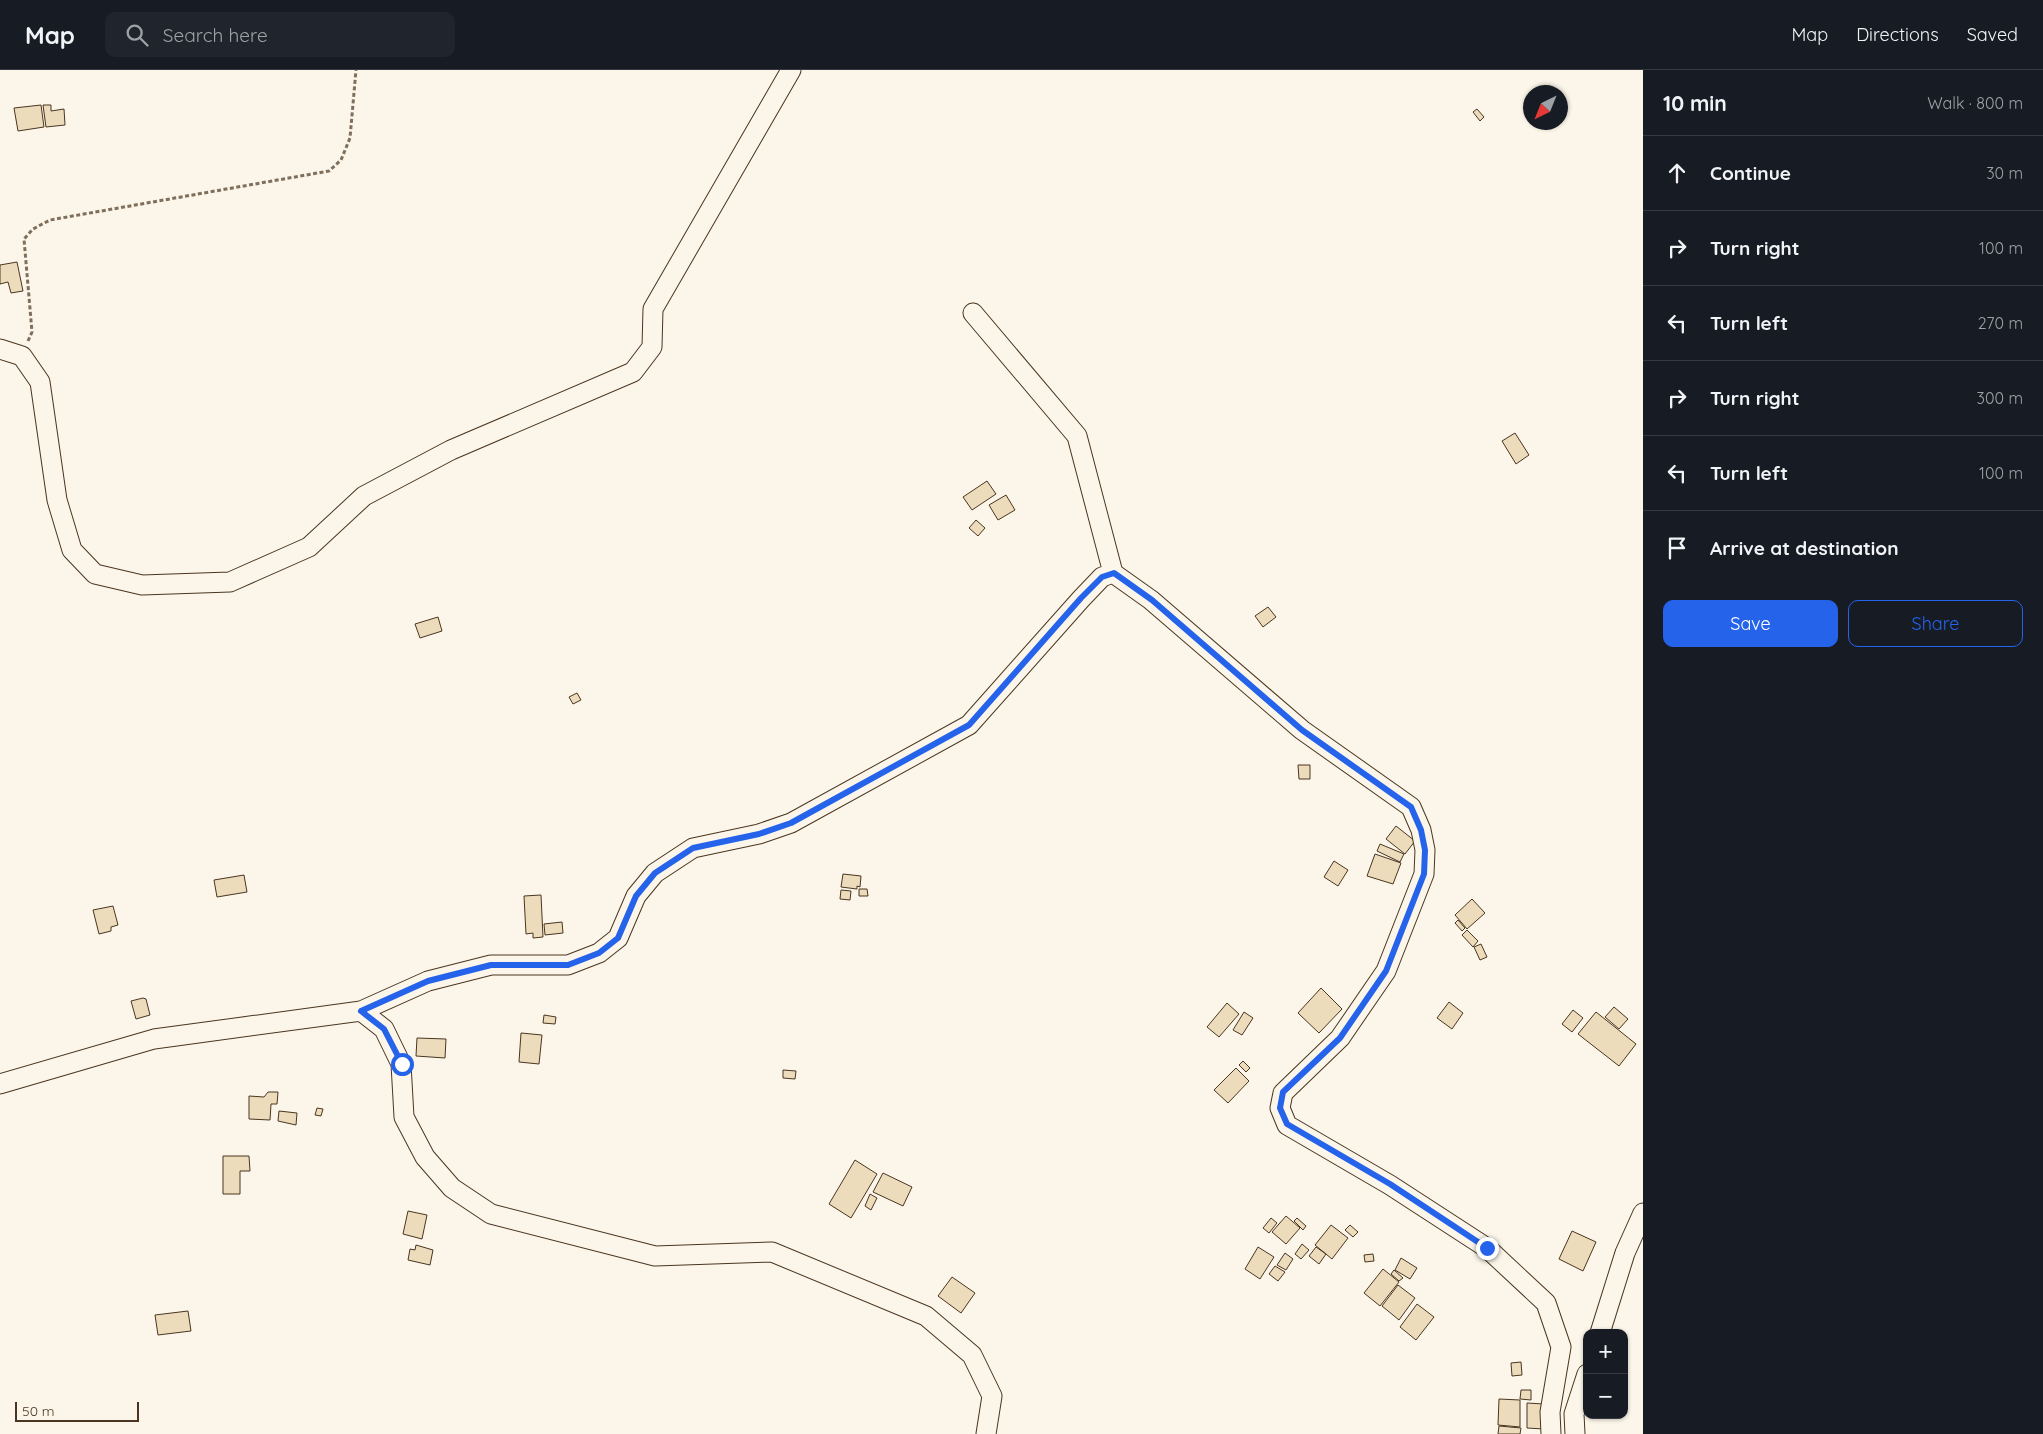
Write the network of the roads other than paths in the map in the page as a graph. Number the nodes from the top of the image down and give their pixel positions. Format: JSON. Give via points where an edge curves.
{"nodes":[{"id":1,"x":790,"y":70,"type":"edge"},
{"id":2,"x":972,"y":313,"type":"dead end"},
{"id":3,"x":0,"y":349,"type":"edge"},
{"id":4,"x":1114,"y":573,"type":"junction"},
{"id":5,"x":361,"y":1011,"type":"junction"},
{"id":6,"x":0,"y":1084,"type":"edge"},
{"id":7,"x":1643,"y":1213,"type":"edge"},
{"id":8,"x":1601,"y":1329,"type":"edge"},
{"id":9,"x":1583,"y":1386,"type":"edge"},
{"id":10,"x":986,"y":1434,"type":"edge"},
{"id":11,"x":1551,"y":1434,"type":"edge"},
{"id":12,"x":1575,"y":1434,"type":"edge"}],
"edges":[{"from":1,"to":3,"type":"street","via":[[653,309],[652,347],[633,372],[442,454],[364,496],[309,547],[230,582],[142,585],[95,574],[72,550],[57,500],[40,382],[22,356]]},
{"from":2,"to":4,"type":"street","via":[[1076,436]]},
{"from":4,"to":5,"type":"street","via":[[1102,577],[1081,598],[969,725],[791,823],[759,834],[693,848],[655,873],[636,896],[618,938],[599,953],[568,965],[491,965],[428,981]]},
{"from":4,"to":11,"type":"street","via":[[1152,600],[1302,730],[1411,807],[1425,850],[1424,874],[1386,971],[1340,1038],[1283,1092],[1280,1108],[1287,1124],[1390,1184],[1487,1248],[1546,1303],[1561,1347],[1550,1412]]},
{"from":5,"to":6,"type":"street","via":[[154,1038]]},
{"from":5,"to":10,"type":"street","via":[[384,1029],[402,1064],[404,1117],[425,1157],[452,1188],[491,1214],[654,1256],[772,1252],[926,1316],[972,1355],[992,1396]]},
{"from":7,"to":8,"type":"street","via":[[1625,1253]]},
{"from":9,"to":12,"type":"street","via":[[1574,1414]]}]}
